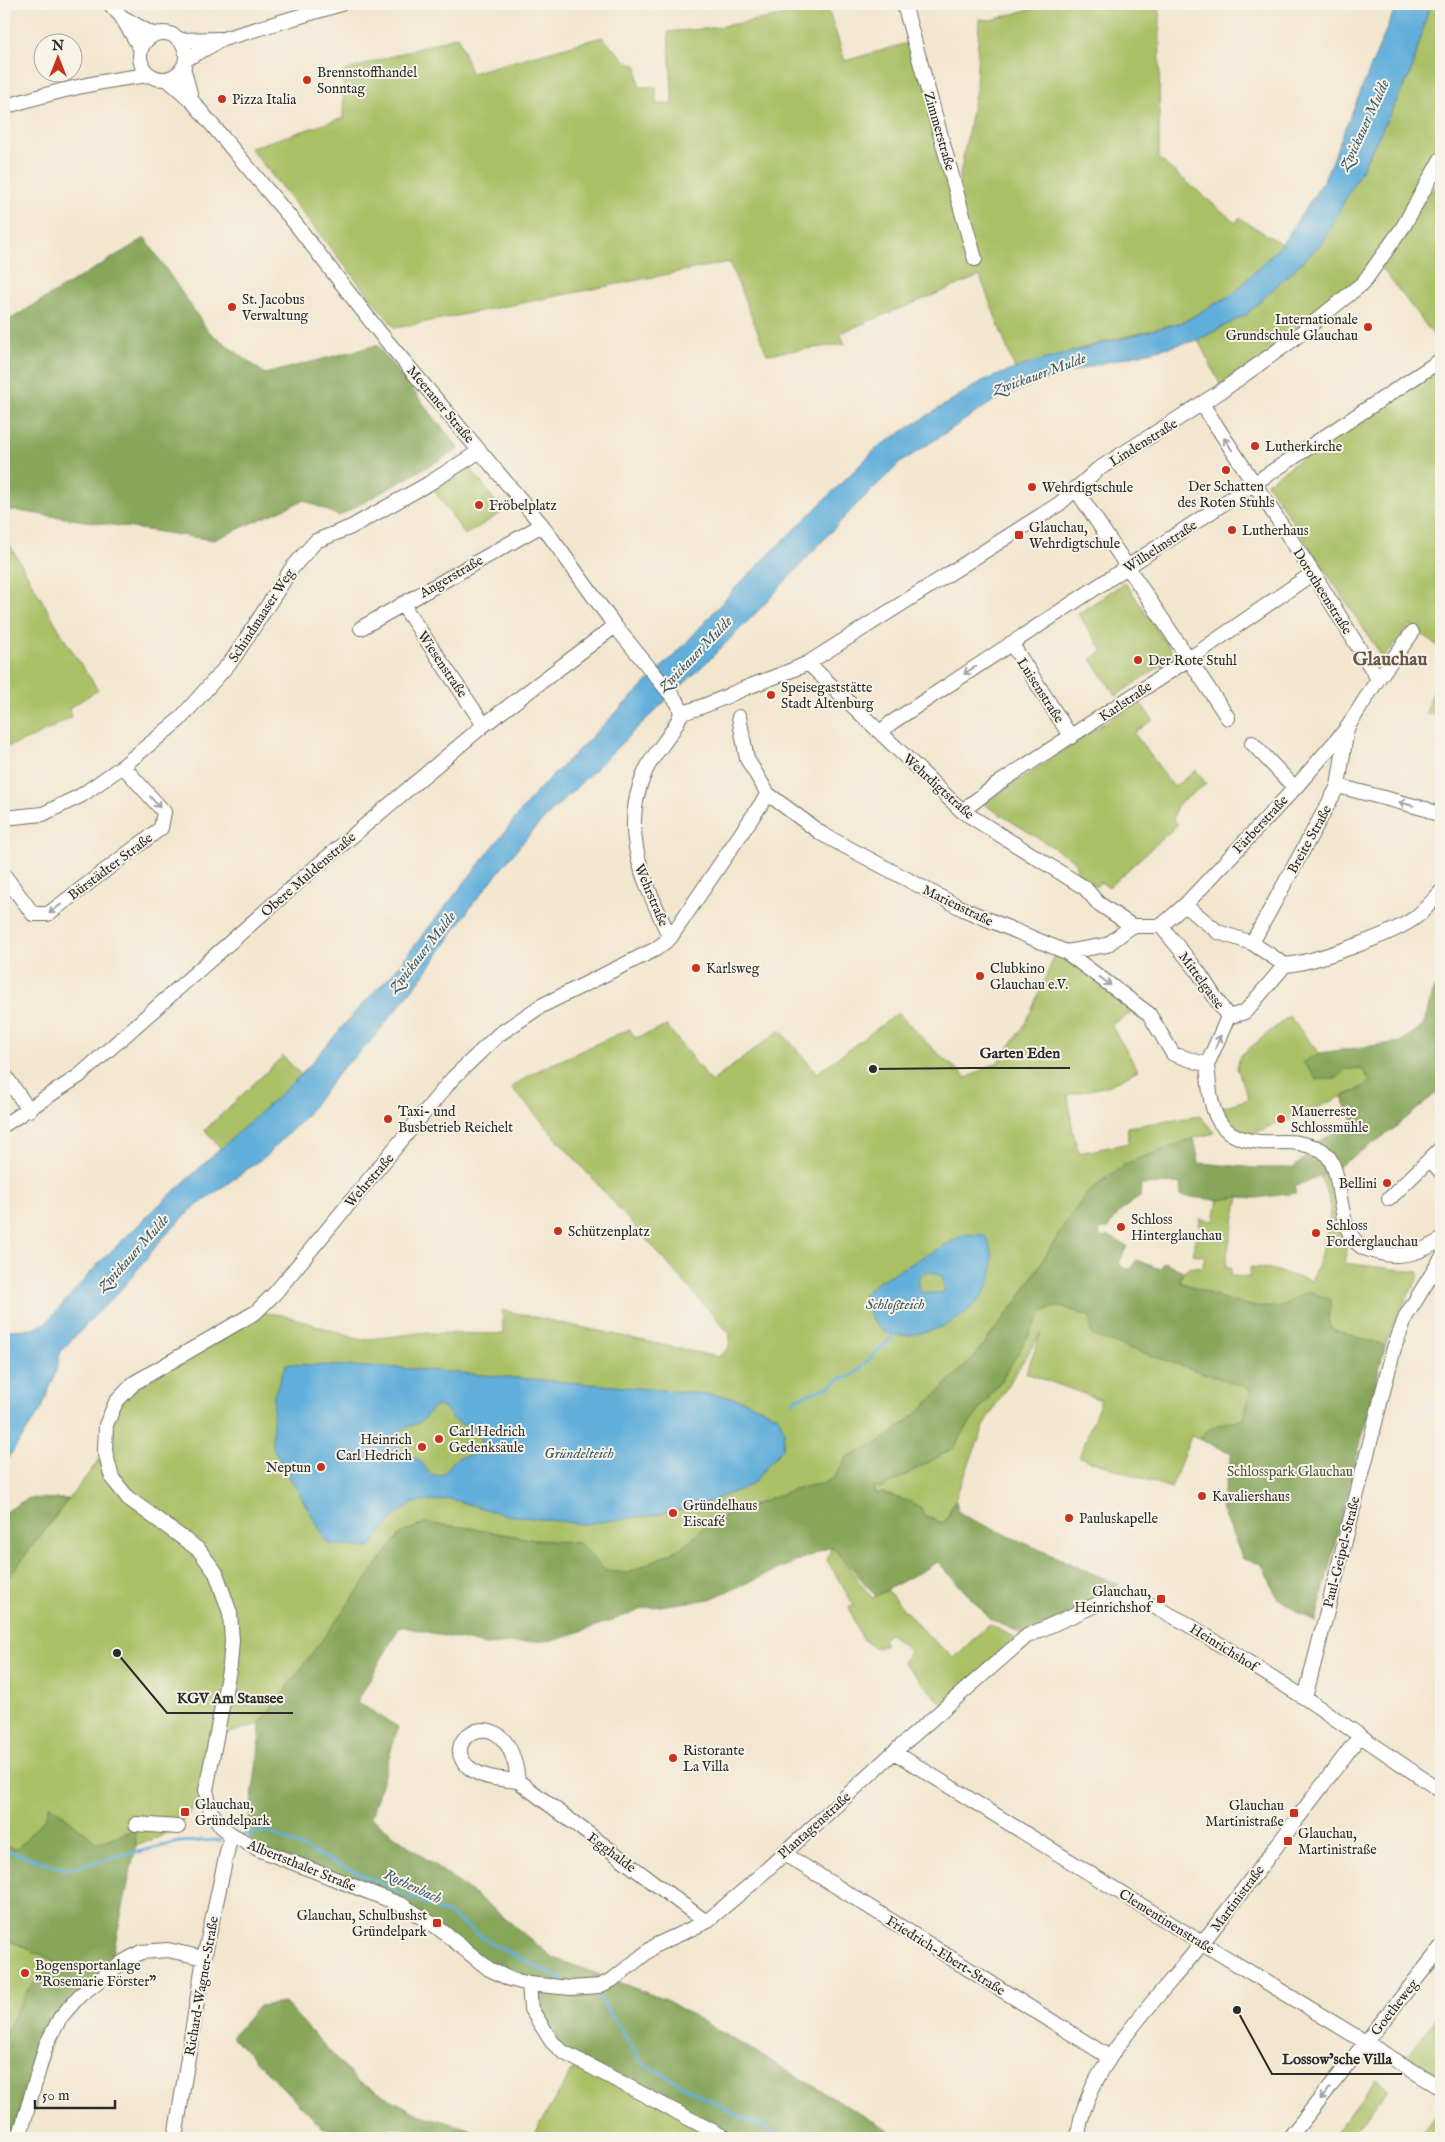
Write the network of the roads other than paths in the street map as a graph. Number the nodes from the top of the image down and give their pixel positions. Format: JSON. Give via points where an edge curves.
{"nodes":[{"id":1,"x":110,"y":4,"type":"edge"},
{"id":2,"x":341,"y":4,"type":"edge"},
{"id":3,"x":904,"y":4,"type":"edge"},
{"id":4,"x":303,"y":9,"type":"edge"},
{"id":5,"x":120,"y":16,"type":"junction"},
{"id":6,"x":154,"y":35,"type":"junction"},
{"id":7,"x":222,"y":39,"type":"junction"},
{"id":8,"x":179,"y":40,"type":"junction"},
{"id":9,"x":141,"y":54,"type":"junction"},
{"id":10,"x":184,"y":63,"type":"junction"},
{"id":11,"x":150,"y":75,"type":"junction"},
{"id":12,"x":111,"y":79,"type":"junction"},
{"id":13,"x":167,"y":79,"type":"junction"},
{"id":14,"x":192,"y":101,"type":"junction"},
{"id":15,"x":4,"y":107,"type":"edge"},
{"id":16,"x":1441,"y":159,"type":"edge"},
{"id":17,"x":974,"y":259,"type":"dead end"},
{"id":18,"x":1441,"y":360,"type":"edge"},
{"id":19,"x":1202,"y":404,"type":"junction"},
{"id":20,"x":480,"y":451,"type":"junction"},
{"id":21,"x":1254,"y":484,"type":"junction"},
{"id":22,"x":1075,"y":488,"type":"junction"},
{"id":23,"x":542,"y":524,"type":"junction"},
{"id":24,"x":1129,"y":566,"type":"junction"},
{"id":25,"x":1313,"y":573,"type":"junction"},
{"id":26,"x":402,"y":604,"type":"junction"},
{"id":27,"x":615,"y":626,"type":"junction"},
{"id":28,"x":361,"y":628,"type":"dead end"},
{"id":29,"x":1412,"y":633,"type":"dead end"},
{"id":30,"x":1011,"y":643,"type":"junction"},
{"id":31,"x":1189,"y":659,"type":"junction"},
{"id":32,"x":808,"y":663,"type":"junction"},
{"id":33,"x":1378,"y":679,"type":"junction"},
{"id":34,"x":679,"y":708,"type":"junction"},
{"id":35,"x":740,"y":717,"type":"dead end"},
{"id":36,"x":1228,"y":718,"type":"dead end"},
{"id":37,"x":484,"y":725,"type":"junction"},
{"id":38,"x":1347,"y":728,"type":"junction"},
{"id":39,"x":881,"y":732,"type":"junction"},
{"id":40,"x":1071,"y":737,"type":"junction"},
{"id":41,"x":1252,"y":743,"type":"dead end"},
{"id":42,"x":122,"y":766,"type":"junction"},
{"id":43,"x":1338,"y":786,"type":"junction"},
{"id":44,"x":1295,"y":788,"type":"junction"},
{"id":45,"x":768,"y":794,"type":"junction"},
{"id":46,"x":962,"y":811,"type":"junction"},
{"id":47,"x":1441,"y":816,"type":"edge"},
{"id":48,"x":4,"y":818,"type":"edge"},
{"id":49,"x":4,"y":875,"type":"edge"},
{"id":50,"x":1441,"y":892,"type":"edge"},
{"id":51,"x":1185,"y":905,"type":"junction"},
{"id":52,"x":1132,"y":926,"type":"junction"},
{"id":53,"x":1161,"y":926,"type":"junction"},
{"id":54,"x":670,"y":938,"type":"junction"},
{"id":55,"x":1252,"y":943,"type":"junction"},
{"id":56,"x":1066,"y":952,"type":"junction"},
{"id":57,"x":1285,"y":964,"type":"junction"},
{"id":58,"x":1228,"y":1017,"type":"junction"},
{"id":59,"x":1207,"y":1066,"type":"junction"},
{"id":60,"x":4,"y":1074,"type":"edge"},
{"id":61,"x":29,"y":1110,"type":"junction"},
{"id":62,"x":4,"y":1125,"type":"edge"},
{"id":63,"x":1441,"y":1148,"type":"edge"},
{"id":64,"x":1430,"y":1159,"type":"junction"},
{"id":65,"x":1441,"y":1172,"type":"edge"},
{"id":66,"x":1389,"y":1199,"type":"dead end"},
{"id":67,"x":1441,"y":1240,"type":"edge"},
{"id":68,"x":1441,"y":1259,"type":"edge"},
{"id":69,"x":1436,"y":1275,"type":"edge"},
{"id":70,"x":105,"y":1451,"type":"joint"},
{"id":71,"x":1077,"y":1613,"type":"joint"},
{"id":72,"x":1305,"y":1698,"type":"junction"},
{"id":73,"x":1360,"y":1736,"type":"junction"},
{"id":74,"x":894,"y":1752,"type":"junction"},
{"id":75,"x":518,"y":1781,"type":"junction"},
{"id":76,"x":1441,"y":1791,"type":"edge"},
{"id":77,"x":136,"y":1824,"type":"dead end"},
{"id":78,"x":178,"y":1827,"type":"dead end"},
{"id":79,"x":231,"y":1834,"type":"junction"},
{"id":80,"x":784,"y":1853,"type":"junction"},
{"id":81,"x":706,"y":1922,"type":"junction"},
{"id":82,"x":1202,"y":1943,"type":"junction"},
{"id":83,"x":1441,"y":1948,"type":"edge"},
{"id":84,"x":204,"y":1958,"type":"junction"},
{"id":85,"x":529,"y":1984,"type":"junction"},
{"id":86,"x":1366,"y":2042,"type":"junction"},
{"id":87,"x":1109,"y":2056,"type":"junction"},
{"id":88,"x":1441,"y":2088,"type":"edge"},
{"id":89,"x":20,"y":2138,"type":"edge"},
{"id":90,"x":175,"y":2138,"type":"edge"},
{"id":91,"x":726,"y":2138,"type":"edge"},
{"id":92,"x":1078,"y":2138,"type":"edge"},
{"id":93,"x":1289,"y":2138,"type":"edge"}],
"edges":[{"from":1,"to":5,"type":"street"},
{"from":2,"to":4,"type":"street"},
{"from":3,"to":17,"type":"street","name":"Zimmerstraße"},
{"from":4,"to":7,"type":"street"},
{"from":5,"to":6,"type":"street"},
{"from":5,"to":9,"type":"street"},
{"from":6,"to":8,"type":"street","via":[[169,34]]},
{"from":6,"to":9,"type":"street","via":[[144,43]]},
{"from":7,"to":8,"type":"street"},
{"from":7,"to":10,"type":"street"},
{"from":8,"to":10,"type":"street","via":[[183,46]]},
{"from":9,"to":11,"type":"street","via":[[145,71]]},
{"from":9,"to":12,"type":"street"},
{"from":10,"to":13,"type":"street","via":[[179,72]]},
{"from":10,"to":14,"type":"street","name":"Meeraner Straße"},
{"from":11,"to":12,"type":"street"},
{"from":11,"to":13,"type":"street"},
{"from":12,"to":15,"type":"street","via":[[59,90]]},
{"from":13,"to":14,"type":"street","name":"Meeraner Straße"},
{"from":14,"to":20,"type":"street","name":"Meeraner Straße"},
{"from":16,"to":19,"type":"street","name":"Lindenstraße","via":[[1403,227],[1363,283],[1291,341]]},
{"from":18,"to":21,"type":"street","name":"Wilhelmstraße"},
{"from":21,"to":19,"type":"street","name":"Dorotheenstraße","one_way":true},
{"from":19,"to":22,"type":"street","name":"Lindenstraße","via":[[1097,470]]},
{"from":20,"to":23,"type":"street","name":"Meeraner Straße"},
{"from":20,"to":42,"type":"street","name":"Schindmaaser Weg","via":[[350,527],[316,541],[292,568],[233,660],[179,720]]},
{"from":21,"to":24,"type":"street","name":"Wilhelmstraße"},
{"from":21,"to":25,"type":"street","name":"Dorotheenstraße"},
{"from":22,"to":24,"type":"street"},
{"from":22,"to":32,"type":"street","name":"Lindenstraße","via":[[1059,504]]},
{"from":23,"to":26,"type":"street","name":"Angerstraße"},
{"from":23,"to":27,"type":"street","name":"Meeraner Straße"},
{"from":24,"to":30,"type":"street","name":"Wilhelmstraße"},
{"from":24,"to":31,"type":"street"},
{"from":25,"to":31,"type":"street","name":"Karlstraße"},
{"from":25,"to":33,"type":"street","name":"Dorotheenstraße"},
{"from":26,"to":28,"type":"street","name":"Angerstraße"},
{"from":26,"to":37,"type":"street","name":"Wiesenstraße"},
{"from":27,"to":34,"type":"street","name":"Meeraner Straße"},
{"from":27,"to":37,"type":"street","name":"Obere Muldenstraße"},
{"from":29,"to":33,"type":"street","name":"Färberstraße"},
{"from":30,"to":39,"type":"street","name":"Wilhelmstraße","one_way":true},
{"from":30,"to":40,"type":"street","name":"Luisenstraße"},
{"from":31,"to":36,"type":"street"},
{"from":31,"to":40,"type":"street","name":"Karlstraße"},
{"from":32,"to":34,"type":"street","name":"Lindenstraße","via":[[697,710]]},
{"from":32,"to":39,"type":"street","name":"Wehrdigtstraße"},
{"from":33,"to":38,"type":"street","name":"Färberstraße"},
{"from":34,"to":54,"type":"street","name":"Wehrstraße","via":[[678,720],[644,773],[634,824],[636,857]]},
{"from":35,"to":45,"type":"street","name":"Marienstraße","via":[[747,759]]},
{"from":37,"to":61,"type":"street","name":"Obere Muldenstraße","via":[[305,876],[79,1076]]},
{"from":38,"to":43,"type":"street","name":"Breite Straße"},
{"from":38,"to":44,"type":"street","name":"Färberstraße"},
{"from":39,"to":46,"type":"street","name":"Wehrdigtstraße"},
{"from":40,"to":46,"type":"street","name":"Karlstraße"},
{"from":41,"to":44,"type":"street"},
{"from":42,"to":48,"type":"street","name":"Schindmaaser Weg","via":[[82,795],[43,814]]},
{"from":42,"to":49,"type":"street","name":"Bürstädter Straße","one_way":true,"via":[[164,812],[161,828],[48,914],[33,914]]},
{"from":47,"to":43,"type":"street","one_way":true,"via":[[1426,809]]},
{"from":43,"to":55,"type":"street","name":"Breite Straße"},
{"from":44,"to":51,"type":"street","name":"Färberstraße"},
{"from":45,"to":54,"type":"street","name":"Wehrstraße"},
{"from":45,"to":56,"type":"street","name":"Marienstraße","via":[[822,834],[954,905]]},
{"from":46,"to":52,"type":"street","name":"Wehrdigtstraße","via":[[1085,888],[1098,903]]},
{"from":50,"to":57,"type":"street","via":[[1416,917],[1389,932],[1309,961]]},
{"from":51,"to":53,"type":"street","name":"Färberstraße"},
{"from":51,"to":55,"type":"street","via":[[1218,932]]},
{"from":52,"to":53,"type":"street"},
{"from":52,"to":56,"type":"street","via":[[1106,945]]},
{"from":53,"to":58,"type":"street","name":"Mittelgasse","via":[[1197,970]]},
{"from":54,"to":70,"type":"street","name":"Wehrstraße","via":[[656,950],[541,1006],[498,1035],[453,1078],[256,1312],[134,1382],[123,1393],[106,1424]]},
{"from":55,"to":57,"type":"street"},
{"from":56,"to":59,"type":"street","name":"Marienstraße","one_way":true,"via":[[1149,1014],[1173,1054]]},
{"from":57,"to":58,"type":"street","via":[[1245,1012]]},
{"from":59,"to":58,"type":"street","name":"Mittelgasse","one_way":true},
{"from":59,"to":67,"type":"street","via":[[1212,1110],[1222,1126],[1246,1141],[1289,1142],[1314,1147],[1328,1156],[1334,1169],[1345,1222],[1353,1239],[1364,1248],[1384,1254],[1407,1254],[1424,1251]]},
{"from":60,"to":61,"type":"street"},
{"from":61,"to":62,"type":"street","name":"Obere Muldenstraße"},
{"from":63,"to":64,"type":"street"},
{"from":64,"to":65,"type":"street"},
{"from":64,"to":66,"type":"street"},
{"from":68,"to":69,"type":"street","name":"Paul-Geipel-Straße"},
{"from":69,"to":72,"type":"street","name":"Paul-Geipel-Straße","via":[[1406,1316],[1394,1348]]},
{"from":70,"to":79,"type":"street","name":"Albertsthaler Straße","via":[[110,1472],[120,1489],[198,1550],[216,1573],[225,1594],[232,1642],[206,1790],[211,1812]]},
{"from":71,"to":72,"type":"street","name":"Heinrichshof","via":[[1100,1602],[1120,1598],[1140,1600],[1184,1622]]},
{"from":71,"to":74,"type":"street","name":"Plantagenstraße","via":[[1027,1636]]},
{"from":72,"to":73,"type":"street","name":"Heinrichshof"},
{"from":73,"to":76,"type":"street","name":"Heinrichshof"},
{"from":73,"to":82,"type":"street","name":"Martinistraße"},
{"from":74,"to":80,"type":"street","name":"Plantagenstraße"},
{"from":74,"to":82,"type":"street","name":"Clementinenstraße"},
{"from":75,"to":75,"type":"street","name":"Egghalde","via":[[486,1777],[473,1771],[463,1763],[462,1741],[471,1732],[482,1728],[491,1730],[505,1741],[511,1752]]},
{"from":75,"to":81,"type":"street","name":"Egghalde"},
{"from":77,"to":78,"type":"street"},
{"from":79,"to":84,"type":"street","name":"Richard-Wagner-Straße"},
{"from":79,"to":85,"type":"street","name":"Albertsthaler Straße","via":[[258,1849],[402,1905],[437,1927],[490,1969]]},
{"from":80,"to":81,"type":"street","name":"Plantagenstraße"},
{"from":80,"to":87,"type":"street","name":"Friedrich-Ebert-Straße"},
{"from":81,"to":85,"type":"street","name":"Plantagenstraße","via":[[656,1946],[612,1980],[599,1986],[571,1988]]},
{"from":82,"to":86,"type":"street","name":"Clementinenstraße"},
{"from":82,"to":87,"type":"street","name":"Martinistraße"},
{"from":83,"to":86,"type":"street","name":"Goetheweg"},
{"from":84,"to":89,"type":"street","via":[[168,1950],[141,1952],[79,1996],[60,2018],[46,2045]]},
{"from":84,"to":90,"type":"street","name":"Richard-Wagner-Straße"},
{"from":85,"to":91,"type":"street","via":[[531,2008],[552,2042],[563,2052]]},
{"from":86,"to":88,"type":"street","name":"Clementinenstraße"},
{"from":86,"to":93,"type":"street","name":"Goetheweg","one_way":true},
{"from":87,"to":92,"type":"street","name":"Martinistraße","via":[[1084,2107]]}]}
